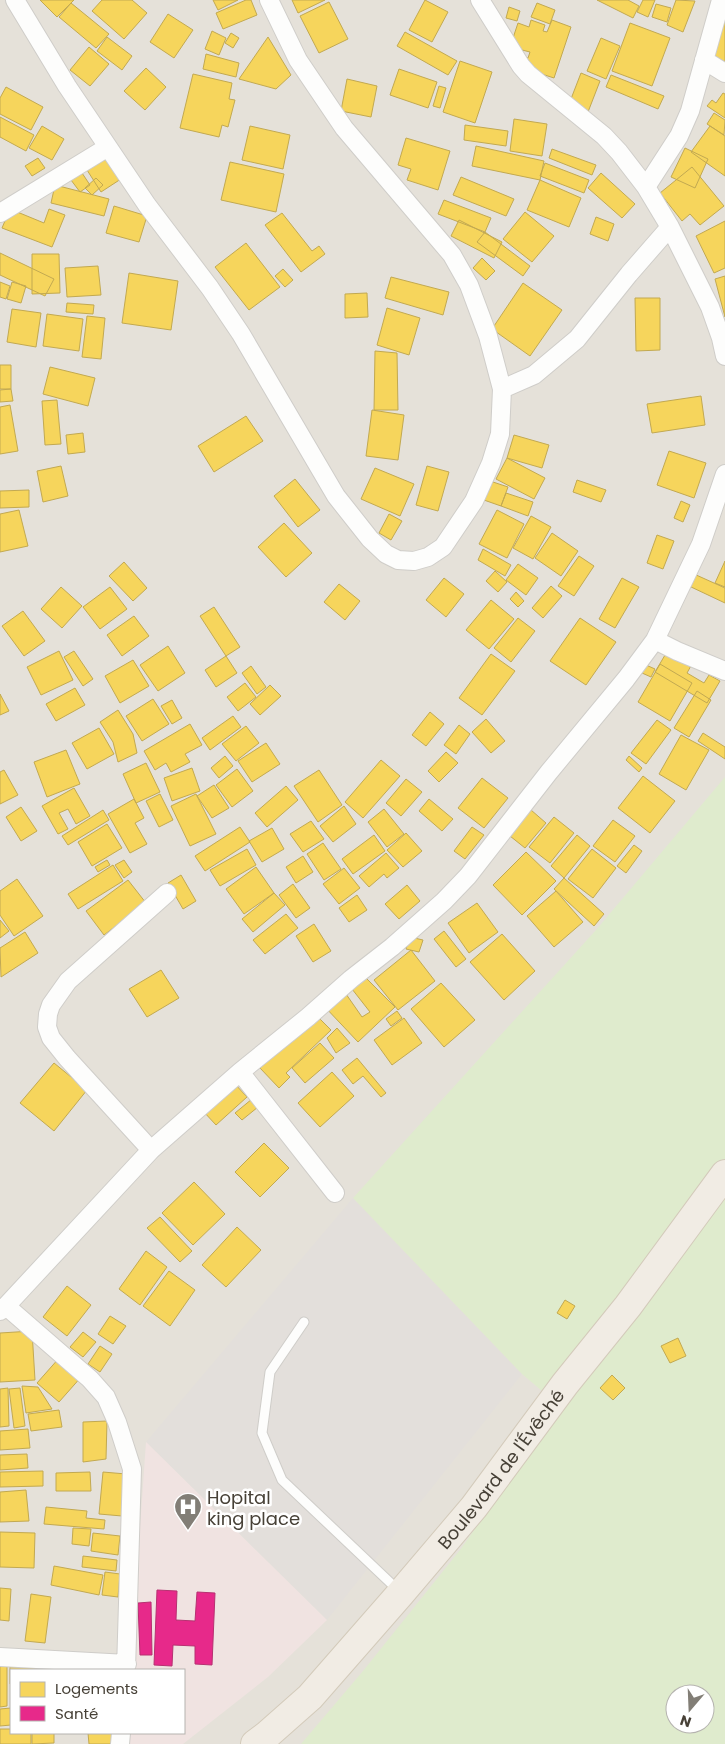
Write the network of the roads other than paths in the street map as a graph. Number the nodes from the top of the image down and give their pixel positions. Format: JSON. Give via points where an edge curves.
{"nodes":[{"id":1,"x":16,"y":0,"type":"edge"},
{"id":2,"x":269,"y":0,"type":"edge"},
{"id":3,"x":480,"y":0,"type":"edge"},
{"id":4,"x":721,"y":0,"type":"edge"},
{"id":5,"x":704,"y":60,"type":"junction"},
{"id":6,"x":725,"y":73,"type":"edge"},
{"id":7,"x":108,"y":146,"type":"junction"},
{"id":8,"x":646,"y":187,"type":"junction"},
{"id":9,"x":0,"y":213,"type":"edge"},
{"id":10,"x":670,"y":227,"type":"junction"},
{"id":11,"x":725,"y":356,"type":"edge"},
{"id":12,"x":502,"y":389,"type":"junction"},
{"id":13,"x":725,"y":474,"type":"edge"},
{"id":14,"x":655,"y":640,"type":"junction"},
{"id":15,"x":725,"y":671,"type":"edge"},
{"id":16,"x":167,"y":893,"type":"dead end"},
{"id":17,"x":240,"y":1072,"type":"junction"},
{"id":18,"x":151,"y":1150,"type":"junction"},
{"id":19,"x":725,"y":1174,"type":"edge"},
{"id":20,"x":335,"y":1192,"type":"dead end"},
{"id":21,"x":3,"y":1308,"type":"edge"},
{"id":22,"x":304,"y":1322,"type":"dead end"},
{"id":23,"x":401,"y":1593,"type":"junction"},
{"id":24,"x":0,"y":1657,"type":"edge"},
{"id":25,"x":126,"y":1667,"type":"edge"},
{"id":26,"x":255,"y":1744,"type":"edge"}],
"edges":[{"from":1,"to":7,"type":"street","via":[[67,86]]},
{"from":2,"to":12,"type":"street","via":[[298,60],[344,128],[452,254],[462,270],[488,336]]},
{"from":3,"to":8,"type":"street","via":[[520,66],[604,136]]},
{"from":4,"to":5,"type":"street"},
{"from":5,"to":6,"type":"street"},
{"from":5,"to":8,"type":"street","via":[[690,111],[679,136]]},
{"from":7,"to":9,"type":"street"},
{"from":7,"to":12,"type":"street","via":[[241,334],[336,496],[386,554],[414,562],[443,547],[474,501],[491,463],[500,434]]},
{"from":8,"to":10,"type":"street"},
{"from":10,"to":11,"type":"street","via":[[710,308]]},
{"from":10,"to":12,"type":"street","via":[[576,339],[534,375]]},
{"from":13,"to":14,"type":"street","via":[[701,544]]},
{"from":14,"to":15,"type":"street"},
{"from":14,"to":17,"type":"street","via":[[463,882],[392,947]]},
{"from":16,"to":18,"type":"street","via":[[68,982],[52,1005],[47,1027],[51,1038],[67,1058]]},
{"from":17,"to":18,"type":"street"},
{"from":17,"to":20,"type":"street"},
{"from":18,"to":21,"type":"street"},
{"from":19,"to":23,"type":"main road","name":"Boulevard de l'Évêché","via":[[474,1507]]},
{"from":21,"to":25,"type":"street","via":[[90,1379],[106,1398],[127,1448],[132,1469]]},
{"from":22,"to":23,"type":"lane","via":[[270,1372],[262,1433],[282,1480]]},
{"from":23,"to":26,"type":"main road","name":"Boulevard de l'Évêché","via":[[310,1697]]},
{"from":24,"to":25,"type":"street"}]}
